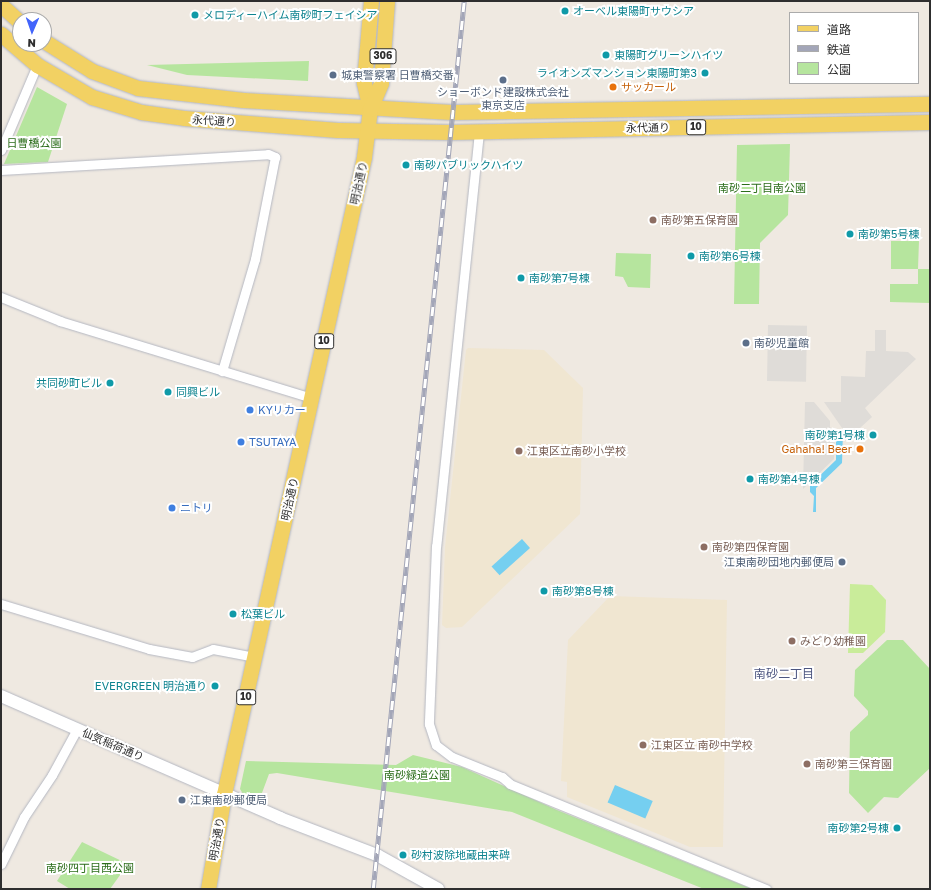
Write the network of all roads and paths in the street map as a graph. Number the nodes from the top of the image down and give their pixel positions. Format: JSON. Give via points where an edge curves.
{"nodes":[{"id":1,"x":371,"y":1,"type":"edge"},
{"id":2,"x":387,"y":1,"type":"edge"},
{"id":3,"x":1,"y":5,"type":"edge"},
{"id":4,"x":12,"y":15,"type":"edge"},
{"id":5,"x":1,"y":34,"type":"edge"},
{"id":6,"x":52,"y":46,"type":"edge"},
{"id":7,"x":37,"y":65,"type":"junction"},
{"id":8,"x":930,"y":104,"type":"edge"},
{"id":9,"x":370,"y":109,"type":"junction"},
{"id":10,"x":930,"y":122,"type":"edge"},
{"id":11,"x":368,"y":131,"type":"junction"},
{"id":12,"x":479,"y":132,"type":"junction"},
{"id":13,"x":1,"y":150,"type":"edge"},
{"id":14,"x":1,"y":170,"type":"edge"},
{"id":15,"x":1,"y":297,"type":"edge"},
{"id":16,"x":222,"y":371,"type":"junction"},
{"id":17,"x":312,"y":398,"type":"junction"},
{"id":18,"x":1,"y":604,"type":"edge"},
{"id":19,"x":255,"y":657,"type":"junction"},
{"id":20,"x":1,"y":696,"type":"edge"},
{"id":21,"x":77,"y":729,"type":"junction"},
{"id":22,"x":224,"y":794,"type":"junction"},
{"id":23,"x":1,"y":864,"type":"edge"},
{"id":24,"x":208,"y":889,"type":"edge"},
{"id":25,"x":438,"y":889,"type":"edge"},
{"id":26,"x":766,"y":889,"type":"edge"}],
"edges":[{"from":1,"to":9,"type":"main road","name":"明治通り","number":"306","via":[[364,82]]},
{"from":2,"to":9,"type":"main road","name":"明治通り","number":"306","via":[[381,83]]},
{"from":3,"to":4,"type":"main road"},
{"from":5,"to":7,"type":"main road","name":"永代通り","number":"10"},
{"from":6,"to":9,"type":"main road","name":"永代通り","number":"10","via":[[92,72],[138,88],[202,97]]},
{"from":7,"to":11,"type":"main road","name":"永代通り","number":"10","via":[[92,97],[141,112],[184,118]]},
{"from":7,"to":13,"type":"street"},
{"from":8,"to":9,"type":"main road","name":"永代通り","number":"10","via":[[470,112]]},
{"from":9,"to":11,"type":"main road","name":"明治通り","number":"10"},
{"from":10,"to":12,"type":"main road","name":"永代通り","number":"10"},
{"from":11,"to":12,"type":"main road","name":"永代通り","number":"10"},
{"from":11,"to":17,"type":"main road","name":"明治通り","number":"10"},
{"from":12,"to":26,"type":"street","via":[[436,546],[429,724],[436,745],[452,757],[502,777],[510,784]]},
{"from":14,"to":16,"type":"street","via":[[268,154],[274,157],[255,259]]},
{"from":15,"to":16,"type":"street","via":[[60,321]]},
{"from":16,"to":17,"type":"street"},
{"from":17,"to":19,"type":"main road","name":"明治通り","number":"10"},
{"from":18,"to":19,"type":"street","via":[[149,649],[192,657],[213,649]]},
{"from":19,"to":22,"type":"main road","name":"明治通り","number":"10"},
{"from":20,"to":21,"type":"street","name":"仙気稲荷通り"},
{"from":21,"to":22,"type":"street","name":"仙気稲荷通り"},
{"from":21,"to":23,"type":"street","via":[[52,775],[24,817]]},
{"from":22,"to":24,"type":"main road","name":"明治通り","number":"10"},
{"from":22,"to":25,"type":"street","name":"仙気稲荷通り","via":[[377,855]]}]}
